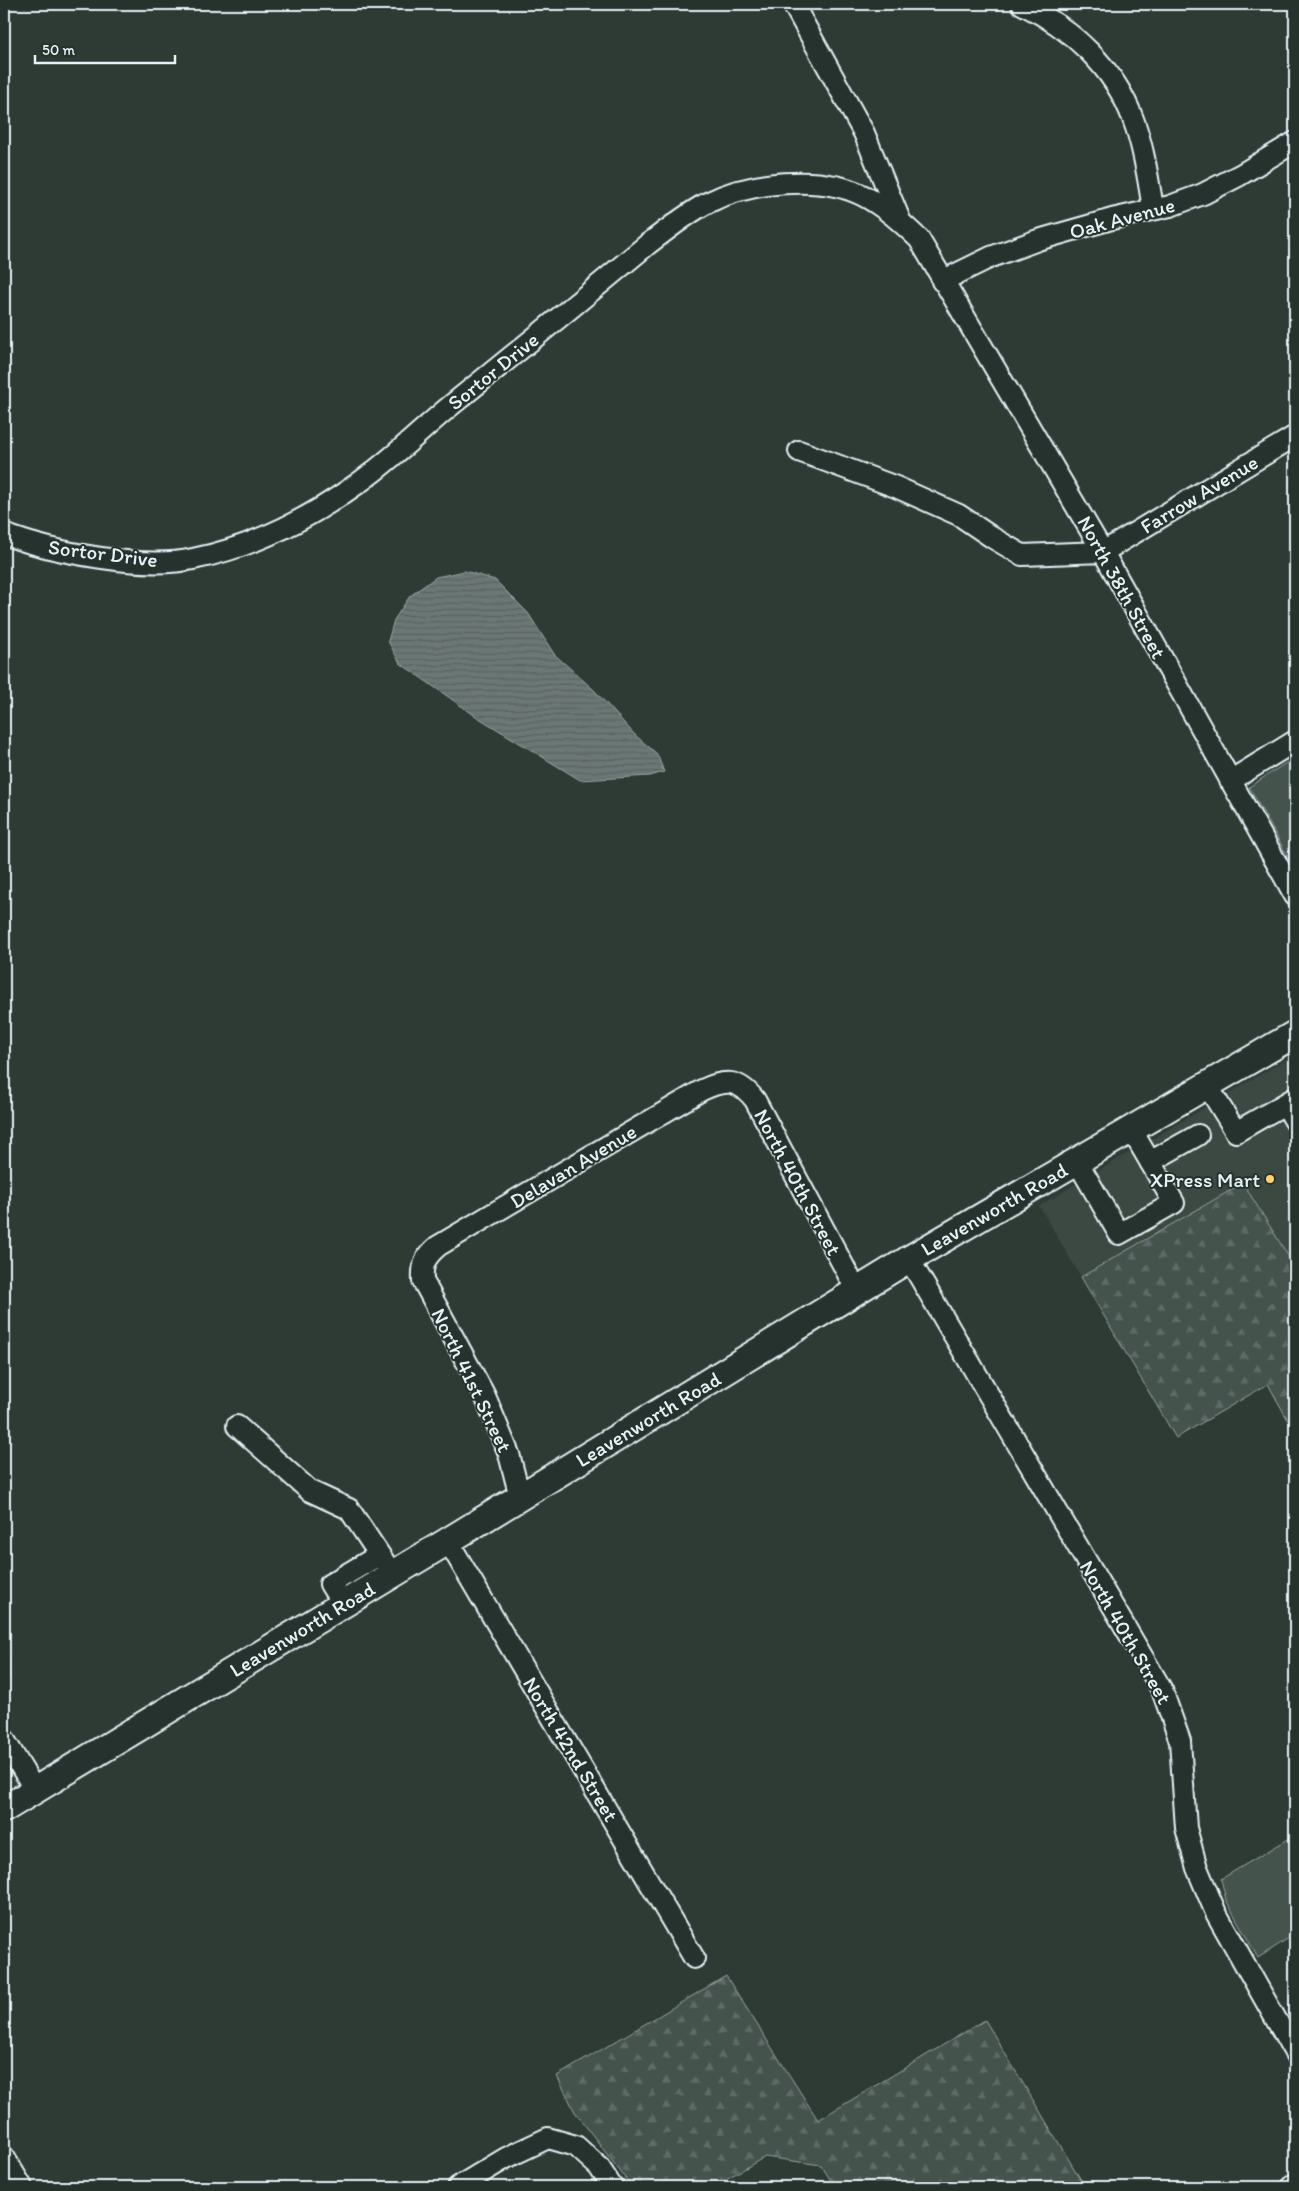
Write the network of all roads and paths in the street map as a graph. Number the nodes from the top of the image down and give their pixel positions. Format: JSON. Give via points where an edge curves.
{"nodes":[{"id":1,"x":792,"y":4,"type":"edge"},
{"id":2,"x":1022,"y":4,"type":"edge"},
{"id":3,"x":1295,"y":142,"type":"edge"},
{"id":4,"x":1153,"y":208,"type":"junction"},
{"id":5,"x":901,"y":222,"type":"junction"},
{"id":6,"x":942,"y":280,"type":"junction"},
{"id":7,"x":1295,"y":436,"type":"edge"},
{"id":8,"x":799,"y":451,"type":"dead end"},
{"id":9,"x":4,"y":534,"type":"edge"},
{"id":10,"x":1103,"y":552,"type":"junction"},
{"id":11,"x":1295,"y":741,"type":"edge"},
{"id":12,"x":1230,"y":781,"type":"junction"},
{"id":13,"x":1295,"y":896,"type":"edge"},
{"id":14,"x":1295,"y":1034,"type":"edge"},
{"id":15,"x":731,"y":1082,"type":"joint"},
{"id":16,"x":1207,"y":1085,"type":"junction"},
{"id":17,"x":1290,"y":1101,"type":"edge"},
{"id":18,"x":1295,"y":1121,"type":"edge"},
{"id":19,"x":1131,"y":1129,"type":"junction"},
{"id":20,"x":1198,"y":1135,"type":"dead end"},
{"id":21,"x":1076,"y":1161,"type":"junction"},
{"id":22,"x":1150,"y":1162,"type":"junction"},
{"id":23,"x":909,"y":1259,"type":"junction"},
{"id":24,"x":424,"y":1265,"type":"joint"},
{"id":25,"x":857,"y":1290,"type":"junction"},
{"id":26,"x":237,"y":1426,"type":"dead end"},
{"id":27,"x":520,"y":1497,"type":"junction"},
{"id":28,"x":448,"y":1541,"type":"junction"},
{"id":29,"x":386,"y":1565,"type":"junction"},
{"id":30,"x":4,"y":1740,"type":"edge"},
{"id":31,"x":35,"y":1790,"type":"junction"},
{"id":32,"x":4,"y":1809,"type":"edge"},
{"id":33,"x":694,"y":1958,"type":"dead end"},
{"id":34,"x":1295,"y":2053,"type":"edge"},
{"id":35,"x":4,"y":2157,"type":"edge"},
{"id":36,"x":1295,"y":2184,"type":"edge"},
{"id":37,"x":22,"y":2187,"type":"edge"},
{"id":38,"x":458,"y":2187,"type":"edge"},
{"id":39,"x":612,"y":2187,"type":"edge"},
{"id":40,"x":1291,"y":2187,"type":"edge"}],
"edges":[{"from":1,"to":5,"type":"street","via":[[864,133]]},
{"from":2,"to":4,"type":"street","via":[[1054,22],[1086,46],[1120,92],[1133,118]]},
{"from":3,"to":4,"type":"street","name":"Oak Avenue","via":[[1203,194],[1170,206]]},
{"from":4,"to":6,"type":"street","name":"Oak Avenue","via":[[1038,240]]},
{"from":5,"to":6,"type":"street","name":"Sortor Drive","via":[[920,239]]},
{"from":5,"to":9,"type":"street","name":"Sortor Drive","via":[[862,195],[830,186],[792,183],[762,186],[708,202],[648,244],[357,484],[264,538],[192,560],[168,562],[76,554]]},
{"from":6,"to":10,"type":"street","name":"North 38th Street"},
{"from":7,"to":10,"type":"street","name":"Farrow Avenue"},
{"from":8,"to":10,"type":"street","via":[[896,487],[959,515],[1022,555]]},
{"from":10,"to":12,"type":"street","name":"North 38th Street"},
{"from":11,"to":12,"type":"street"},
{"from":12,"to":13,"type":"street","name":"North 38th Street"},
{"from":14,"to":16,"type":"main road","name":"Leavenworth Road"},
{"from":15,"to":24,"type":"street","name":"Delavan Avenue","via":[[714,1084],[702,1090],[438,1246],[427,1255]]},
{"from":15,"to":25,"type":"street","name":"North 40th Street","via":[[747,1089],[755,1100]]},
{"from":16,"to":17,"type":"street","via":[[1236,1132]]},
{"from":16,"to":19,"type":"main road","name":"Leavenworth Road"},
{"from":17,"to":18,"type":"street"},
{"from":19,"to":21,"type":"main road","name":"Leavenworth Road"},
{"from":19,"to":22,"type":"street"},
{"from":20,"to":22,"type":"street"},
{"from":21,"to":22,"type":"street","via":[[1119,1234],[1174,1203]]},
{"from":21,"to":23,"type":"main road","name":"Leavenworth Road"},
{"from":23,"to":25,"type":"main road","name":"Leavenworth Road"},
{"from":23,"to":34,"type":"street","name":"North 40th Street","via":[[1162,1690],[1180,1741],[1185,1821],[1197,1868],[1216,1913]]},
{"from":24,"to":27,"type":"street","name":"North 41st Street","via":[[423,1281],[484,1396],[509,1454]]},
{"from":25,"to":27,"type":"main road","name":"Leavenworth Road"},
{"from":26,"to":29,"type":"street","via":[[310,1491],[349,1509]]},
{"from":27,"to":28,"type":"main road","name":"Leavenworth Road"},
{"from":28,"to":29,"type":"main road","name":"Leavenworth Road"},
{"from":28,"to":33,"type":"street","name":"North 42nd Street"},
{"from":29,"to":31,"type":"main road","name":"Leavenworth Road","via":[[343,1604]]},
{"from":30,"to":31,"type":"street"},
{"from":31,"to":32,"type":"main road","name":"Leavenworth Road"},
{"from":35,"to":37,"type":"street"},
{"from":36,"to":40,"type":"street"},
{"from":38,"to":39,"type":"street","via":[[506,2158],[548,2138],[576,2146],[599,2167]]}]}
